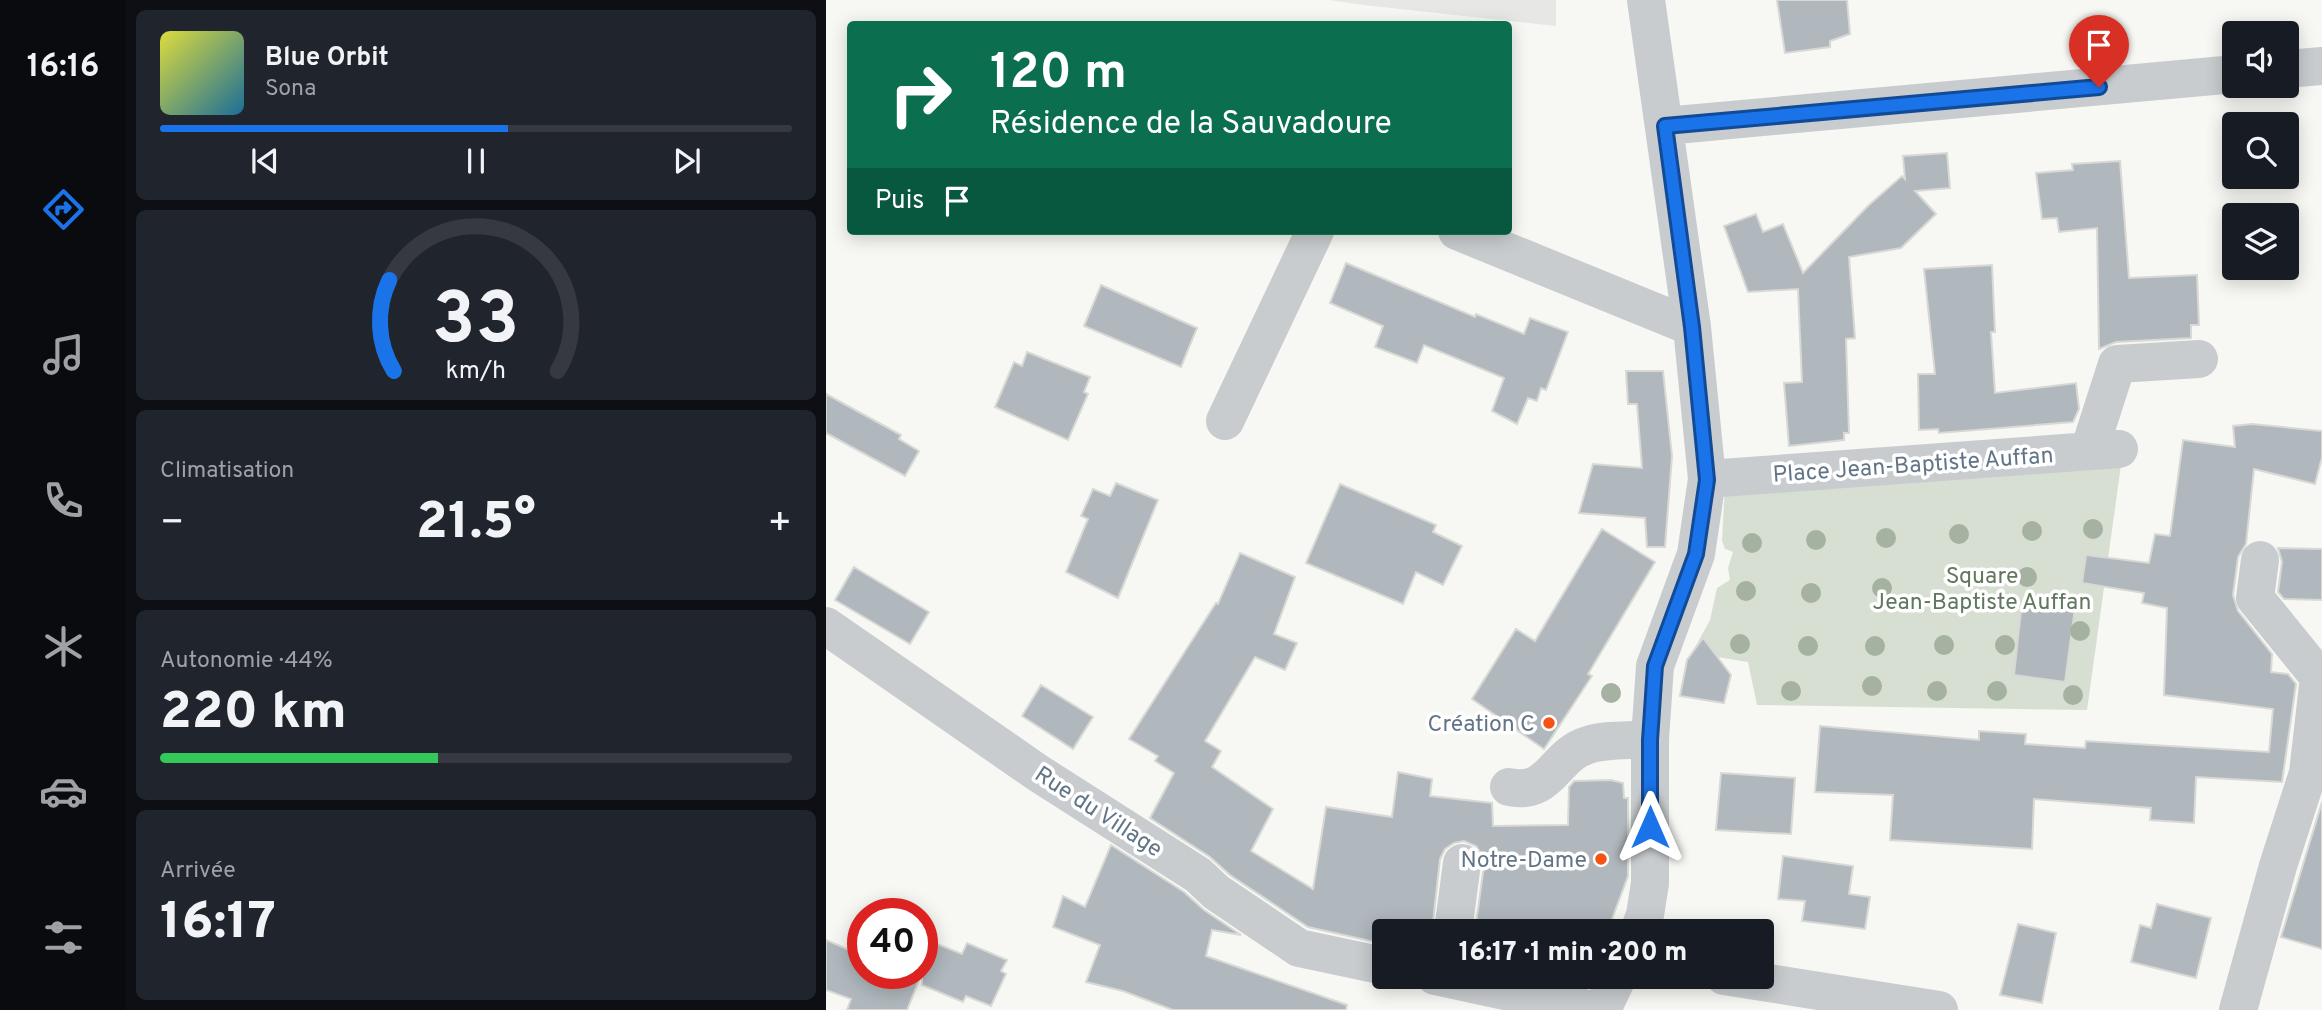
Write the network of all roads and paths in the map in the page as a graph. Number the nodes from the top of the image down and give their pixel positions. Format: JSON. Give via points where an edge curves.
{"nodes":[{"id":1,"x":1646,"y":0,"type":"edge"},
{"id":2,"x":2322,"y":66,"type":"edge"},
{"id":3,"x":2299,"y":68,"type":"edge"},
{"id":4,"x":2222,"y":75,"type":"edge"},
{"id":5,"x":1665,"y":126,"type":"junction"},
{"id":6,"x":1313,"y":235,"type":"edge"},
{"id":7,"x":1467,"y":235,"type":"edge"},
{"id":8,"x":1692,"y":327,"type":"junction"},
{"id":9,"x":2199,"y":359,"type":"dead end"},
{"id":10,"x":1225,"y":421,"type":"dead end"},
{"id":11,"x":1707,"y":480,"type":"junction"},
{"id":12,"x":2260,"y":560,"type":"dead end"},
{"id":13,"x":826,"y":626,"type":"edge"},
{"id":14,"x":1650,"y":740,"type":"junction"},
{"id":15,"x":1509,"y":787,"type":"dead end"},
{"id":16,"x":1462,"y":863,"type":"dead end"},
{"id":17,"x":1455,"y":919,"type":"edge"},
{"id":18,"x":1644,"y":919,"type":"edge"},
{"id":19,"x":1372,"y":963,"type":"edge"},
{"id":20,"x":1774,"y":984,"type":"edge"},
{"id":21,"x":1498,"y":989,"type":"edge"},
{"id":22,"x":1612,"y":989,"type":"edge"},
{"id":23,"x":1593,"y":1010,"type":"edge"},
{"id":24,"x":1602,"y":1010,"type":"edge"},
{"id":25,"x":1939,"y":1010,"type":"edge"},
{"id":26,"x":2238,"y":1010,"type":"edge"}],
"edges":[{"from":1,"to":5,"type":"street"},
{"from":2,"to":3,"type":"street"},
{"from":4,"to":5,"type":"street"},
{"from":5,"to":8,"type":"street"},
{"from":6,"to":10,"type":"street"},
{"from":7,"to":8,"type":"street"},
{"from":8,"to":11,"type":"street"},
{"from":9,"to":11,"type":"street","name":"Place Jean-Baptiste Auffan","via":[[2117,365],[2104,450]]},
{"from":11,"to":14,"type":"street","via":[[1696,554],[1655,666]]},
{"from":12,"to":26,"type":"street","via":[[2255,598],[2319,677],[2308,773]]},
{"from":13,"to":19,"type":"street","name":"Rue du Village","via":[[1038,773],[1198,875],[1299,948]]},
{"from":14,"to":15,"type":"street","via":[[1587,745],[1540,785],[1522,790]]},
{"from":14,"to":18,"type":"street","via":[[1650,883]]},
{"from":16,"to":17,"type":"street"},
{"from":20,"to":25,"type":"street"},
{"from":21,"to":23,"type":"street"},
{"from":22,"to":24,"type":"street"}]}
